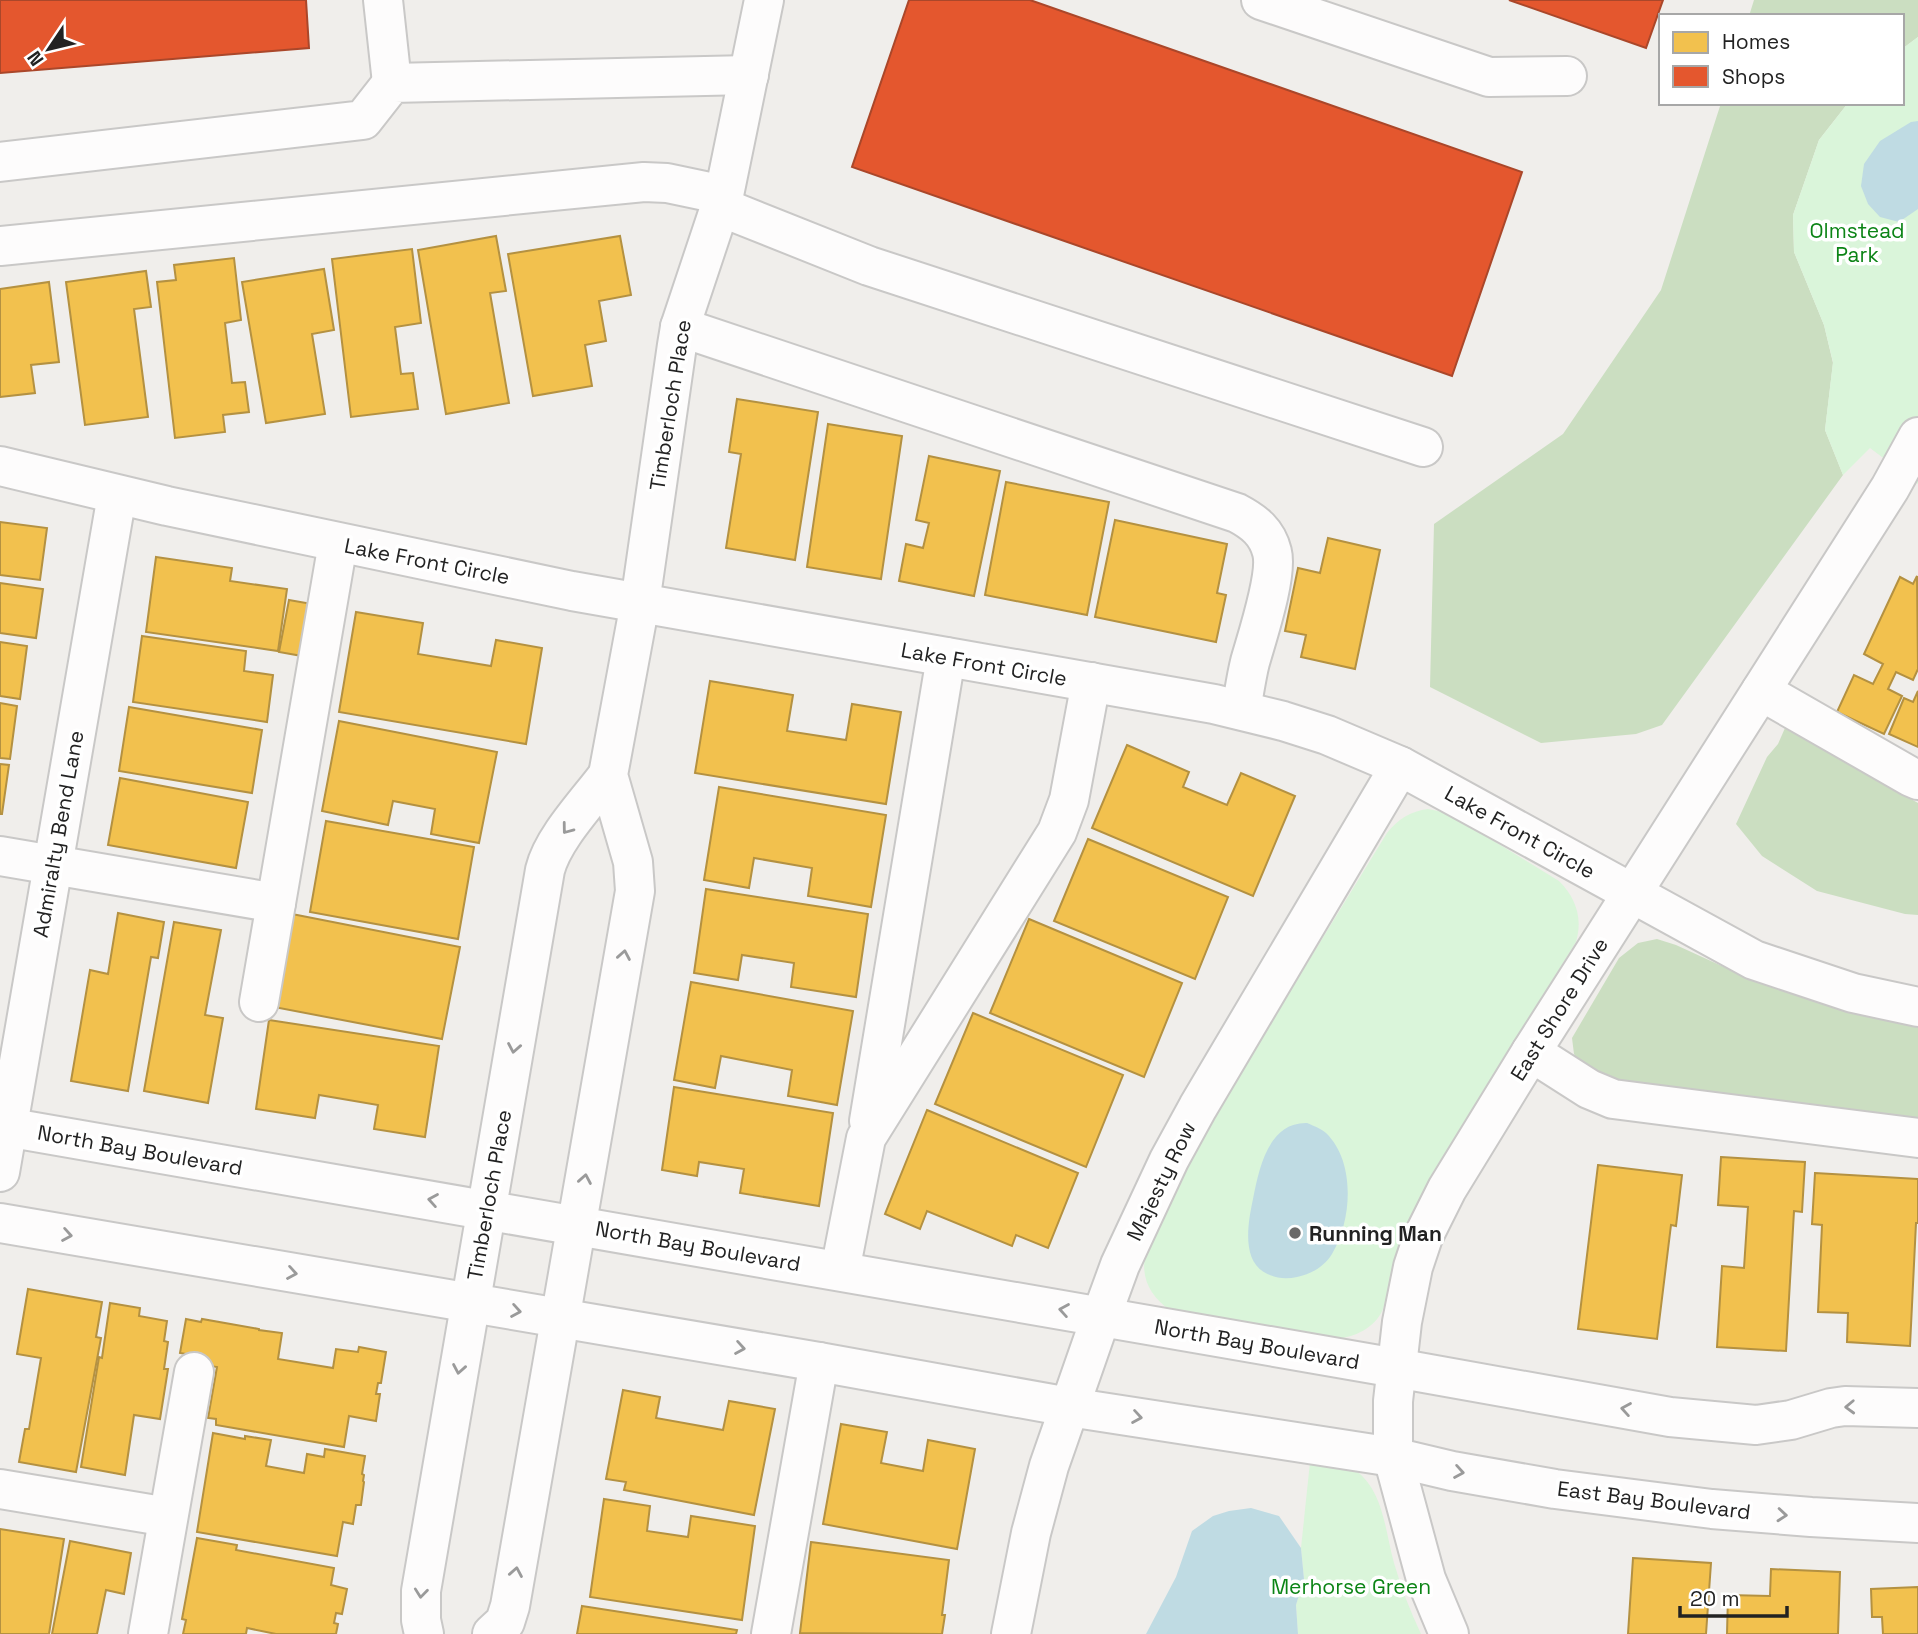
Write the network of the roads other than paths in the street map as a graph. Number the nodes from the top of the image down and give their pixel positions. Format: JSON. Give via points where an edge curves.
{"nodes":[{"id":1,"x":383,"y":0,"type":"edge"},
{"id":2,"x":764,"y":0,"type":"edge"},
{"id":3,"x":1261,"y":0,"type":"edge"},
{"id":4,"x":749,"y":75,"type":"junction"},
{"id":5,"x":1567,"y":76,"type":"dead end"},
{"id":6,"x":392,"y":83,"type":"junction"},
{"id":7,"x":0,"y":162,"type":"edge"},
{"id":8,"x":722,"y":201,"type":"junction"},
{"id":9,"x":0,"y":246,"type":"edge"},
{"id":10,"x":680,"y":327,"type":"junction"},
{"id":11,"x":1918,"y":437,"type":"edge"},
{"id":12,"x":1423,"y":447,"type":"dead end"},
{"id":13,"x":0,"y":466,"type":"edge"},
{"id":14,"x":117,"y":495,"type":"junction"},
{"id":15,"x":1904,"y":496,"type":"edge"},
{"id":16,"x":338,"y":543,"type":"junction"},
{"id":17,"x":640,"y":603,"type":"junction"},
{"id":18,"x":946,"y":657,"type":"junction"},
{"id":19,"x":1091,"y":682,"type":"junction"},
{"id":20,"x":1761,"y":691,"type":"junction"},
{"id":21,"x":1241,"y":710,"type":"junction"},
{"id":22,"x":1399,"y":766,"type":"junction"},
{"id":23,"x":608,"y":775,"type":"junction"},
{"id":24,"x":1918,"y":779,"type":"edge"},
{"id":25,"x":0,"y":856,"type":"edge"},
{"id":26,"x":53,"y":865,"type":"junction"},
{"id":27,"x":1632,"y":893,"type":"junction"},
{"id":28,"x":276,"y":903,"type":"junction"},
{"id":29,"x":259,"y":1002,"type":"dead end"},
{"id":30,"x":1918,"y":1007,"type":"edge"},
{"id":31,"x":1531,"y":1052,"type":"junction"},
{"id":32,"x":4,"y":1127,"type":"edge"},
{"id":33,"x":866,"y":1138,"type":"junction"},
{"id":34,"x":1918,"y":1138,"type":"edge"},
{"id":35,"x":0,"y":1172,"type":"edge"},
{"id":36,"x":486,"y":1209,"type":"junction"},
{"id":37,"x":0,"y":1223,"type":"edge"},
{"id":38,"x":576,"y":1225,"type":"junction"},
{"id":39,"x":840,"y":1271,"type":"junction"},
{"id":40,"x":470,"y":1303,"type":"junction"},
{"id":41,"x":1101,"y":1317,"type":"junction"},
{"id":42,"x":561,"y":1318,"type":"junction"},
{"id":43,"x":819,"y":1362,"type":"junction"},
{"id":44,"x":1396,"y":1367,"type":"junction"},
{"id":45,"x":194,"y":1372,"type":"dead end"},
{"id":46,"x":1069,"y":1407,"type":"junction"},
{"id":47,"x":1918,"y":1408,"type":"edge"},
{"id":48,"x":1393,"y":1457,"type":"junction"},
{"id":49,"x":0,"y":1489,"type":"edge"},
{"id":50,"x":168,"y":1517,"type":"junction"},
{"id":51,"x":1918,"y":1523,"type":"edge"},
{"id":52,"x":148,"y":1634,"type":"edge"},
{"id":53,"x":424,"y":1634,"type":"edge"},
{"id":54,"x":492,"y":1634,"type":"edge"},
{"id":55,"x":771,"y":1634,"type":"edge"},
{"id":56,"x":1011,"y":1634,"type":"edge"},
{"id":57,"x":1449,"y":1634,"type":"edge"}],
"edges":[{"from":1,"to":6,"type":"street"},
{"from":2,"to":4,"type":"street","name":"Timberloch Place"},
{"from":3,"to":5,"type":"street","via":[[1489,77]]},
{"from":4,"to":6,"type":"street"},
{"from":4,"to":8,"type":"street","name":"Timberloch Place"},
{"from":6,"to":7,"type":"street","via":[[363,120]]},
{"from":8,"to":9,"type":"street","via":[[667,183],[633,183]]},
{"from":8,"to":10,"type":"street","name":"Timberloch Place"},
{"from":8,"to":12,"type":"street","via":[[869,266]]},
{"from":10,"to":17,"type":"street","name":"Timberloch Place"},
{"from":10,"to":21,"type":"street","via":[[1237,513],[1256,524],[1268,542],[1273,564]]},
{"from":11,"to":15,"type":"street","name":"East Shore Drive"},
{"from":13,"to":14,"type":"street","name":"Lake Front Circle"},
{"from":14,"to":16,"type":"street","name":"Lake Front Circle"},
{"from":14,"to":26,"type":"street","name":"Admiralty Bend Lane"},
{"from":15,"to":20,"type":"street","name":"East Shore Drive"},
{"from":16,"to":17,"type":"street","name":"Lake Front Circle"},
{"from":16,"to":28,"type":"street"},
{"from":17,"to":18,"type":"street","name":"Lake Front Circle"},
{"from":17,"to":23,"type":"street","name":"Timberloch Place"},
{"from":18,"to":19,"type":"street","name":"Lake Front Circle"},
{"from":18,"to":33,"type":"street"},
{"from":19,"to":21,"type":"street","name":"Lake Front Circle"},
{"from":19,"to":33,"type":"street","via":[[1069,800],[1057,832]]},
{"from":20,"to":24,"type":"street"},
{"from":20,"to":27,"type":"street","name":"East Shore Drive"},
{"from":21,"to":22,"type":"street","name":"Lake Front Circle","via":[[1327,735]]},
{"from":22,"to":27,"type":"street","name":"Lake Front Circle"},
{"from":22,"to":41,"type":"street","name":"Majesty Row","via":[[1169,1160]]},
{"from":23,"to":36,"type":"street","name":"Timberloch Place","one_way":true,"via":[[547,860]]},
{"from":38,"to":23,"type":"street","name":"Timberloch Place","one_way":true,"via":[[635,891],[633,862]]},
{"from":25,"to":26,"type":"street"},
{"from":26,"to":28,"type":"street"},
{"from":26,"to":32,"type":"street","name":"Admiralty Bend Lane"},
{"from":27,"to":30,"type":"street","name":"Lake Front Circle","via":[[1754,960],[1853,993]]},
{"from":27,"to":31,"type":"street","name":"East Shore Drive"},
{"from":28,"to":29,"type":"street"},
{"from":31,"to":34,"type":"street","via":[[1613,1099]]},
{"from":31,"to":44,"type":"street","name":"East Shore Drive","via":[[1423,1237]]},
{"from":32,"to":35,"type":"street","name":"Admiralty Bend Lane"},
{"from":36,"to":32,"type":"street","name":"North Bay Boulevard","one_way":true},
{"from":33,"to":39,"type":"street"},
{"from":36,"to":38,"type":"street","name":"North Bay Boulevard"},
{"from":36,"to":40,"type":"street","name":"Timberloch Place"},
{"from":37,"to":40,"type":"street","one_way":true},
{"from":38,"to":39,"type":"street","name":"North Bay Boulevard"},
{"from":38,"to":42,"type":"street","name":"Timberloch Place"},
{"from":41,"to":39,"type":"street","name":"North Bay Boulevard","one_way":true},
{"from":40,"to":42,"type":"street","one_way":true},
{"from":40,"to":53,"type":"street","name":"Timberloch Place","one_way":true,"via":[[420,1600]]},
{"from":41,"to":44,"type":"street","name":"North Bay Boulevard"},
{"from":41,"to":46,"type":"street","name":"Majesty Row"},
{"from":42,"to":43,"type":"street","one_way":true},
{"from":54,"to":42,"type":"street","name":"Timberloch Place","one_way":true,"via":[[505,1622],[510,1606]]},
{"from":43,"to":46,"type":"street"},
{"from":43,"to":55,"type":"street"},
{"from":47,"to":44,"type":"street","one_way":true,"via":[[1845,1406],[1781,1422],[1740,1424],[1670,1417]]},
{"from":44,"to":48,"type":"street","name":"East Shore Drive"},
{"from":45,"to":50,"type":"street"},
{"from":46,"to":48,"type":"street","one_way":true},
{"from":46,"to":56,"type":"street","name":"Majesty Row","via":[[1031,1533]]},
{"from":48,"to":51,"type":"street","name":"East Bay Boulevard","one_way":true,"via":[[1555,1489],[1712,1509]]},
{"from":48,"to":57,"type":"street","name":"East Shore Drive","via":[[1426,1579]]},
{"from":49,"to":50,"type":"street"},
{"from":50,"to":52,"type":"street"}]}
